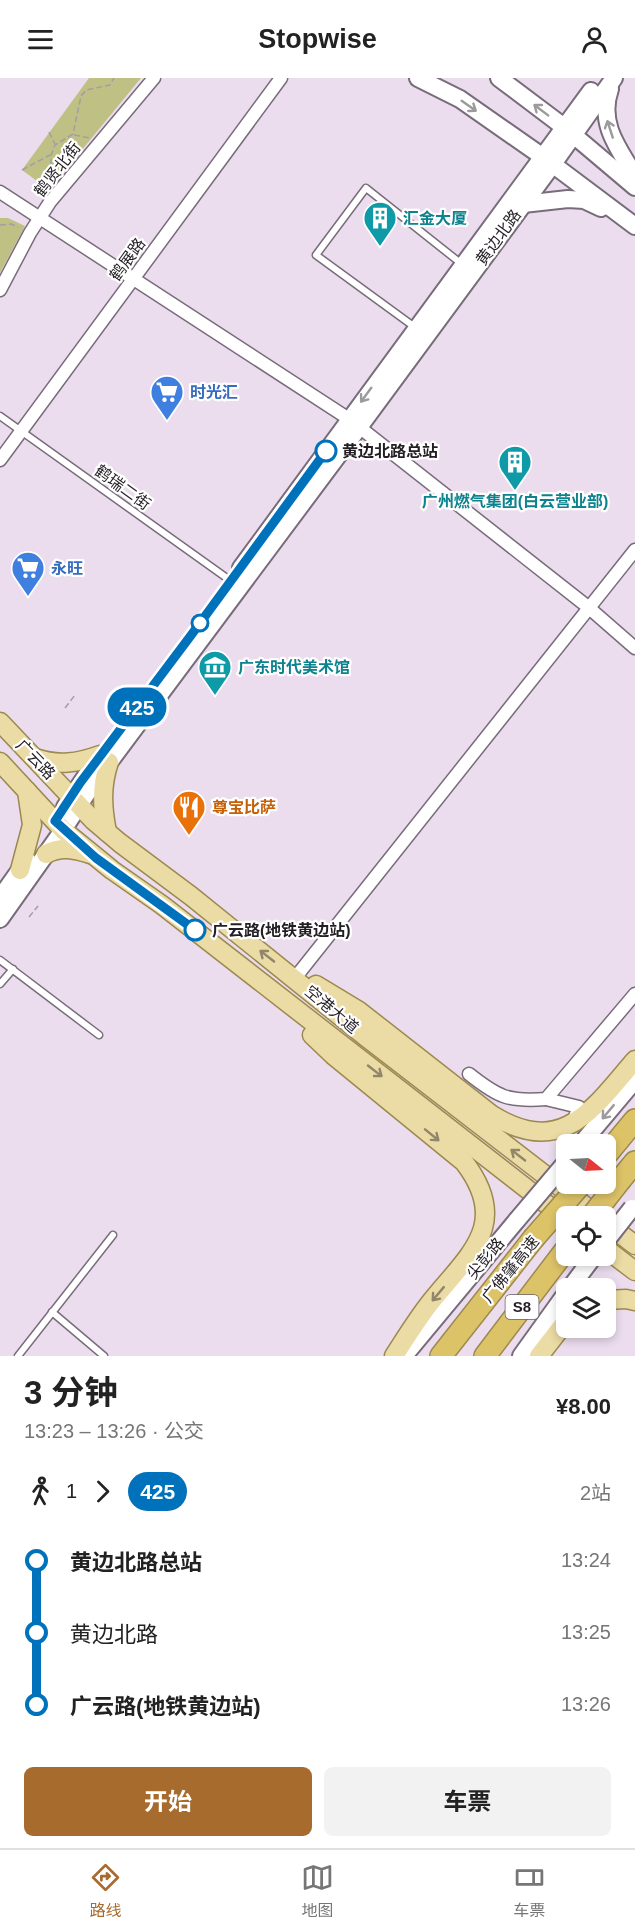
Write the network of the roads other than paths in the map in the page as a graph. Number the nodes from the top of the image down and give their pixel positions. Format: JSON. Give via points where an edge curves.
{"nodes":[{"id":1,"x":154,"y":78,"type":"edge"},
{"id":2,"x":281,"y":78,"type":"edge"},
{"id":3,"x":418,"y":78,"type":"edge"},
{"id":4,"x":499,"y":78,"type":"edge"},
{"id":5,"x":601,"y":78,"type":"edge"},
{"id":6,"x":613,"y":78,"type":"edge"},
{"id":7,"x":569,"y":131,"type":"junction"},
{"id":8,"x":548,"y":161,"type":"junction"},
{"id":9,"x":635,"y":176,"type":"edge"},
{"id":10,"x":635,"y":187,"type":"edge"},
{"id":11,"x":0,"y":192,"type":"edge"},
{"id":12,"x":523,"y":204,"type":"junction"},
{"id":13,"x":41,"y":218,"type":"junction"},
{"id":14,"x":631,"y":223,"type":"edge"},
{"id":15,"x":468,"y":269,"type":"junction"},
{"id":16,"x":132,"y":279,"type":"junction"},
{"id":17,"x":0,"y":290,"type":"edge"},
{"id":18,"x":421,"y":332,"type":"junction"},
{"id":19,"x":0,"y":416,"type":"edge"},
{"id":20,"x":355,"y":422,"type":"junction"},
{"id":21,"x":21,"y":431,"type":"junction"},
{"id":22,"x":0,"y":460,"type":"edge"},
{"id":23,"x":307,"y":487,"type":"junction"},
{"id":24,"x":635,"y":550,"type":"edge"},
{"id":25,"x":231,"y":581,"type":"junction"},
{"id":26,"x":588,"y":607,"type":"junction"},
{"id":27,"x":635,"y":648,"type":"edge"},
{"id":28,"x":3,"y":731,"type":"edge"},
{"id":29,"x":105,"y":758,"type":"junction"},
{"id":30,"x":35,"y":759,"type":"junction"},
{"id":31,"x":0,"y":762,"type":"edge"},
{"id":32,"x":27,"y":791,"type":"junction"},
{"id":33,"x":75,"y":801,"type":"junction"},
{"id":34,"x":59,"y":825,"type":"junction"},
{"id":35,"x":108,"y":832,"type":"junction"},
{"id":36,"x":46,"y":854,"type":"junction"},
{"id":37,"x":92,"y":855,"type":"junction"},
{"id":38,"x":20,"y":870,"type":"junction"},
{"id":39,"x":159,"y":871,"type":"junction"},
{"id":40,"x":141,"y":889,"type":"junction"},
{"id":41,"x":0,"y":898,"type":"edge"},
{"id":42,"x":0,"y":919,"type":"edge"},
{"id":43,"x":0,"y":960,"type":"edge"},
{"id":44,"x":13,"y":969,"type":"junction"},
{"id":45,"x":295,"y":978,"type":"junction"},
{"id":46,"x":0,"y":984,"type":"edge"},
{"id":47,"x":635,"y":994,"type":"edge"},
{"id":48,"x":281,"y":997,"type":"junction"},
{"id":49,"x":99,"y":1035,"type":"dead end"},
{"id":50,"x":635,"y":1060,"type":"edge"},
{"id":51,"x":468,"y":1074,"type":"dead end"},
{"id":52,"x":635,"y":1080,"type":"edge"},
{"id":53,"x":546,"y":1099,"type":"junction"},
{"id":54,"x":635,"y":1120,"type":"edge"},
{"id":55,"x":572,"y":1125,"type":"junction"},
{"id":56,"x":589,"y":1134,"type":"edge"},
{"id":57,"x":616,"y":1143,"type":"edge"},
{"id":58,"x":635,"y":1162,"type":"edge"},
{"id":59,"x":556,"y":1174,"type":"edge"},
{"id":60,"x":572,"y":1194,"type":"edge"},
{"id":61,"x":585,"y":1206,"type":"edge"},
{"id":62,"x":600,"y":1206,"type":"edge"},
{"id":63,"x":634,"y":1206,"type":"edge"},
{"id":64,"x":556,"y":1211,"type":"edge"},
{"id":65,"x":616,"y":1228,"type":"edge"},
{"id":66,"x":616,"y":1231,"type":"edge"},
{"id":67,"x":113,"y":1235,"type":"dead end"},
{"id":68,"x":635,"y":1245,"type":"edge"},
{"id":69,"x":616,"y":1257,"type":"edge"},
{"id":70,"x":556,"y":1262,"type":"edge"},
{"id":71,"x":586,"y":1266,"type":"edge"},
{"id":72,"x":635,"y":1271,"type":"edge"},
{"id":73,"x":577,"y":1278,"type":"edge"},
{"id":74,"x":496,"y":1285,"type":"junction"},
{"id":75,"x":616,"y":1300,"type":"edge"},
{"id":76,"x":635,"y":1301,"type":"edge"},
{"id":77,"x":556,"y":1307,"type":"edge"},
{"id":78,"x":52,"y":1312,"type":"junction"},
{"id":79,"x":556,"y":1334,"type":"edge"},
{"id":80,"x":18,"y":1356,"type":"edge"},
{"id":81,"x":104,"y":1356,"type":"edge"},
{"id":82,"x":394,"y":1356,"type":"edge"},
{"id":83,"x":404,"y":1356,"type":"edge"},
{"id":84,"x":432,"y":1356,"type":"edge"},
{"id":85,"x":441,"y":1356,"type":"edge"},
{"id":86,"x":485,"y":1356,"type":"edge"},
{"id":87,"x":521,"y":1356,"type":"edge"},
{"id":88,"x":538,"y":1356,"type":"edge"}],
"edges":[{"from":1,"to":13,"type":"street","name":"鹤贤北街","via":[[50,202]]},
{"from":2,"to":16,"type":"street","name":"鹤展路"},
{"from":3,"to":8,"type":"street","one_way":true,"via":[[460,99]]},
{"from":7,"to":4,"type":"street","one_way":true},
{"from":5,"to":7,"type":"street","name":"黄边北路"},
{"from":6,"to":7,"type":"street","name":"黄边北路"},
{"from":9,"to":6,"type":"street","one_way":true,"via":[[608,123],[605,102]]},
{"from":7,"to":8,"type":"street","name":"黄边北路"},
{"from":7,"to":10,"type":"street"},
{"from":8,"to":12,"type":"street","name":"黄边北路"},
{"from":8,"to":14,"type":"street"},
{"from":8,"to":15,"type":"street","name":"黄边北路"},
{"from":11,"to":13,"type":"street"},
{"from":12,"to":14,"type":"street","via":[[584,200]]},
{"from":12,"to":15,"type":"street","name":"黄边北路"},
{"from":13,"to":16,"type":"street"},
{"from":13,"to":17,"type":"street","name":"鹤贤北街"},
{"from":15,"to":18,"type":"street","name":"黄边北路"},
{"from":15,"to":18,"type":"lane","via":[[366,188],[316,255]]},
{"from":16,"to":20,"type":"street"},
{"from":16,"to":21,"type":"street","name":"鹤展路"},
{"from":18,"to":20,"type":"street","name":"黄边北路"},
{"from":19,"to":21,"type":"lane","name":"鹤瑞二街"},
{"from":20,"to":23,"type":"street","name":"黄边北路"},
{"from":20,"to":26,"type":"street"},
{"from":21,"to":22,"type":"street","name":"鹤展路"},
{"from":21,"to":25,"type":"lane","name":"鹤瑞二街"},
{"from":23,"to":25,"type":"street","name":"黄边北路"},
{"from":23,"to":29,"type":"street","name":"黄边北路"},
{"from":24,"to":26,"type":"street"},
{"from":25,"to":29,"type":"street","name":"黄边北路"},
{"from":26,"to":27,"type":"street"},
{"from":26,"to":45,"type":"street"},
{"from":28,"to":30,"type":"main road","name":"广云路"},
{"from":29,"to":30,"type":"main road","via":[[66,763]]},
{"from":29,"to":33,"type":"street","name":"黄边北路"},
{"from":29,"to":35,"type":"main road","via":[[103,797]]},
{"from":30,"to":33,"type":"main road","name":"广云路"},
{"from":31,"to":32,"type":"main road","name":"广云路"},
{"from":32,"to":34,"type":"main road","name":"广云路"},
{"from":32,"to":38,"type":"main road","via":[[32,825]]},
{"from":33,"to":34,"type":"street","name":"黄边北路"},
{"from":33,"to":35,"type":"main road","name":"空港大道"},
{"from":34,"to":36,"type":"street","name":"黄边北路"},
{"from":34,"to":37,"type":"main road","name":"空港大道"},
{"from":34,"to":38,"type":"street","name":"黄边北路"},
{"from":35,"to":39,"type":"main road","name":"空港大道"},
{"from":36,"to":37,"type":"main road","via":[[65,848]]},
{"from":36,"to":42,"type":"street","name":"黄边北路"},
{"from":37,"to":40,"type":"main road","name":"空港大道"},
{"from":38,"to":41,"type":"street","name":"黄边北路"},
{"from":39,"to":40,"type":"main road"},
{"from":45,"to":39,"type":"main road","name":"空港大道","one_way":true},
{"from":40,"to":48,"type":"main road","name":"空港大道"},
{"from":43,"to":44,"type":"lane"},
{"from":44,"to":46,"type":"lane"},
{"from":44,"to":49,"type":"lane"},
{"from":45,"to":55,"type":"main road","via":[[326,990],[358,1011],[507,1124],[534,1132]]},
{"from":61,"to":45,"type":"main road","name":"空港大道","one_way":true},
{"from":47,"to":53,"type":"street"},
{"from":48,"to":64,"type":"main road","name":"空港大道","one_way":true},
{"from":48,"to":82,"type":"main road","one_way":true,"via":[[327,1049],[464,1162],[479,1183],[486,1213],[476,1248],[431,1301]]},
{"from":50,"to":55,"type":"main road","via":[[589,1112]]},
{"from":51,"to":53,"type":"street","via":[[508,1099]]},
{"from":52,"to":56,"type":"street","one_way":true},
{"from":53,"to":55,"type":"street","via":[[579,1107]]},
{"from":54,"to":57,"type":"highway"},
{"from":58,"to":62,"type":"highway","bridge":true},
{"from":59,"to":83,"type":"street","name":"尖彭路","bridge":true},
{"from":60,"to":74,"type":"highway","name":"广佛肇高速","number":"S8","bridge":true},
{"from":63,"to":65,"type":"street","bridge":true},
{"from":66,"to":68,"type":"main road"},
{"from":67,"to":78,"type":"lane"},
{"from":69,"to":72,"type":"main road"},
{"from":70,"to":86,"type":"highway","name":"广佛肇高速","number":"S8"},
{"from":71,"to":73,"type":"street"},
{"from":74,"to":84,"type":"highway"},
{"from":74,"to":85,"type":"highway","name":"广佛肇高速","number":"S8"},
{"from":75,"to":76,"type":"main road"},
{"from":77,"to":87,"type":"street"},
{"from":78,"to":80,"type":"lane"},
{"from":78,"to":81,"type":"lane"},
{"from":79,"to":88,"type":"main road"}]}
